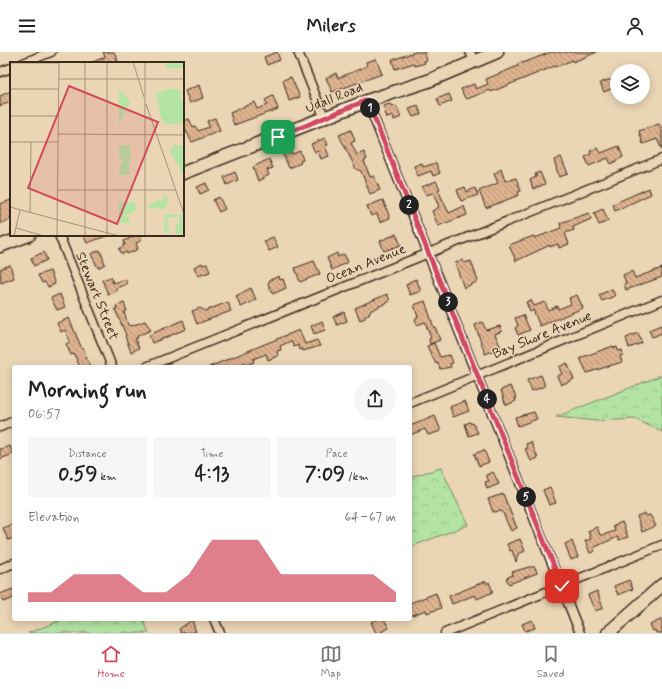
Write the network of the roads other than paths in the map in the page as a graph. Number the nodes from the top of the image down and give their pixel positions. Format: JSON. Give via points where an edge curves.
{"nodes":[{"id":1,"x":51,"y":52,"type":"edge"},
{"id":2,"x":298,"y":52,"type":"edge"},
{"id":3,"x":497,"y":52,"type":"edge"},
{"id":4,"x":472,"y":57,"type":"edge"},
{"id":5,"x":26,"y":62,"type":"edge"},
{"id":6,"x":10,"y":68,"type":"edge"},
{"id":7,"x":0,"y":72,"type":"edge"},
{"id":8,"x":367,"y":100,"type":"junction"},
{"id":9,"x":325,"y":119,"type":"junction"},
{"id":10,"x":662,"y":159,"type":"edge"},
{"id":11,"x":184,"y":173,"type":"edge"},
{"id":12,"x":26,"y":236,"type":"edge"},
{"id":13,"x":59,"y":236,"type":"edge"},
{"id":14,"x":0,"y":246,"type":"edge"},
{"id":15,"x":428,"y":254,"type":"junction"},
{"id":16,"x":662,"y":300,"type":"edge"},
{"id":17,"x":111,"y":365,"type":"edge"},
{"id":18,"x":151,"y":365,"type":"edge"},
{"id":19,"x":477,"y":376,"type":"junction"},
{"id":20,"x":412,"y":402,"type":"edge"},
{"id":21,"x":12,"y":422,"type":"edge"},
{"id":22,"x":0,"y":427,"type":"edge"},
{"id":23,"x":662,"y":545,"type":"edge"},
{"id":24,"x":12,"y":564,"type":"edge"},
{"id":25,"x":0,"y":569,"type":"edge"},
{"id":26,"x":662,"y":585,"type":"edge"},
{"id":27,"x":562,"y":586,"type":"junction"},
{"id":28,"x":215,"y":621,"type":"edge"},
{"id":29,"x":220,"y":633,"type":"edge"},
{"id":30,"x":444,"y":633,"type":"edge"},
{"id":31,"x":580,"y":633,"type":"edge"},
{"id":32,"x":608,"y":633,"type":"edge"}],
"edges":[{"from":1,"to":5,"type":"street"},
{"from":2,"to":9,"type":"street"},
{"from":3,"to":4,"type":"street","name":"Udall Road"},
{"from":4,"to":8,"type":"street","name":"Udall Road","via":[[428,80]]},
{"from":6,"to":7,"type":"street"},
{"from":8,"to":9,"type":"street","name":"Udall Road"},
{"from":8,"to":15,"type":"street"},
{"from":9,"to":11,"type":"street","name":"Udall Road"},
{"from":10,"to":15,"type":"street","name":"Ocean Avenue"},
{"from":12,"to":14,"type":"street"},
{"from":13,"to":17,"type":"street","name":"Stewart Street"},
{"from":15,"to":18,"type":"street","name":"Ocean Avenue"},
{"from":15,"to":19,"type":"street"},
{"from":16,"to":19,"type":"street","name":"Bay Shore Avenue"},
{"from":19,"to":20,"type":"street","name":"Bay Shore Avenue"},
{"from":19,"to":27,"type":"street"},
{"from":21,"to":22,"type":"street"},
{"from":23,"to":27,"type":"street"},
{"from":24,"to":25,"type":"street"},
{"from":26,"to":32,"type":"street"},
{"from":27,"to":30,"type":"street"},
{"from":27,"to":31,"type":"street"},
{"from":28,"to":29,"type":"street"}]}
